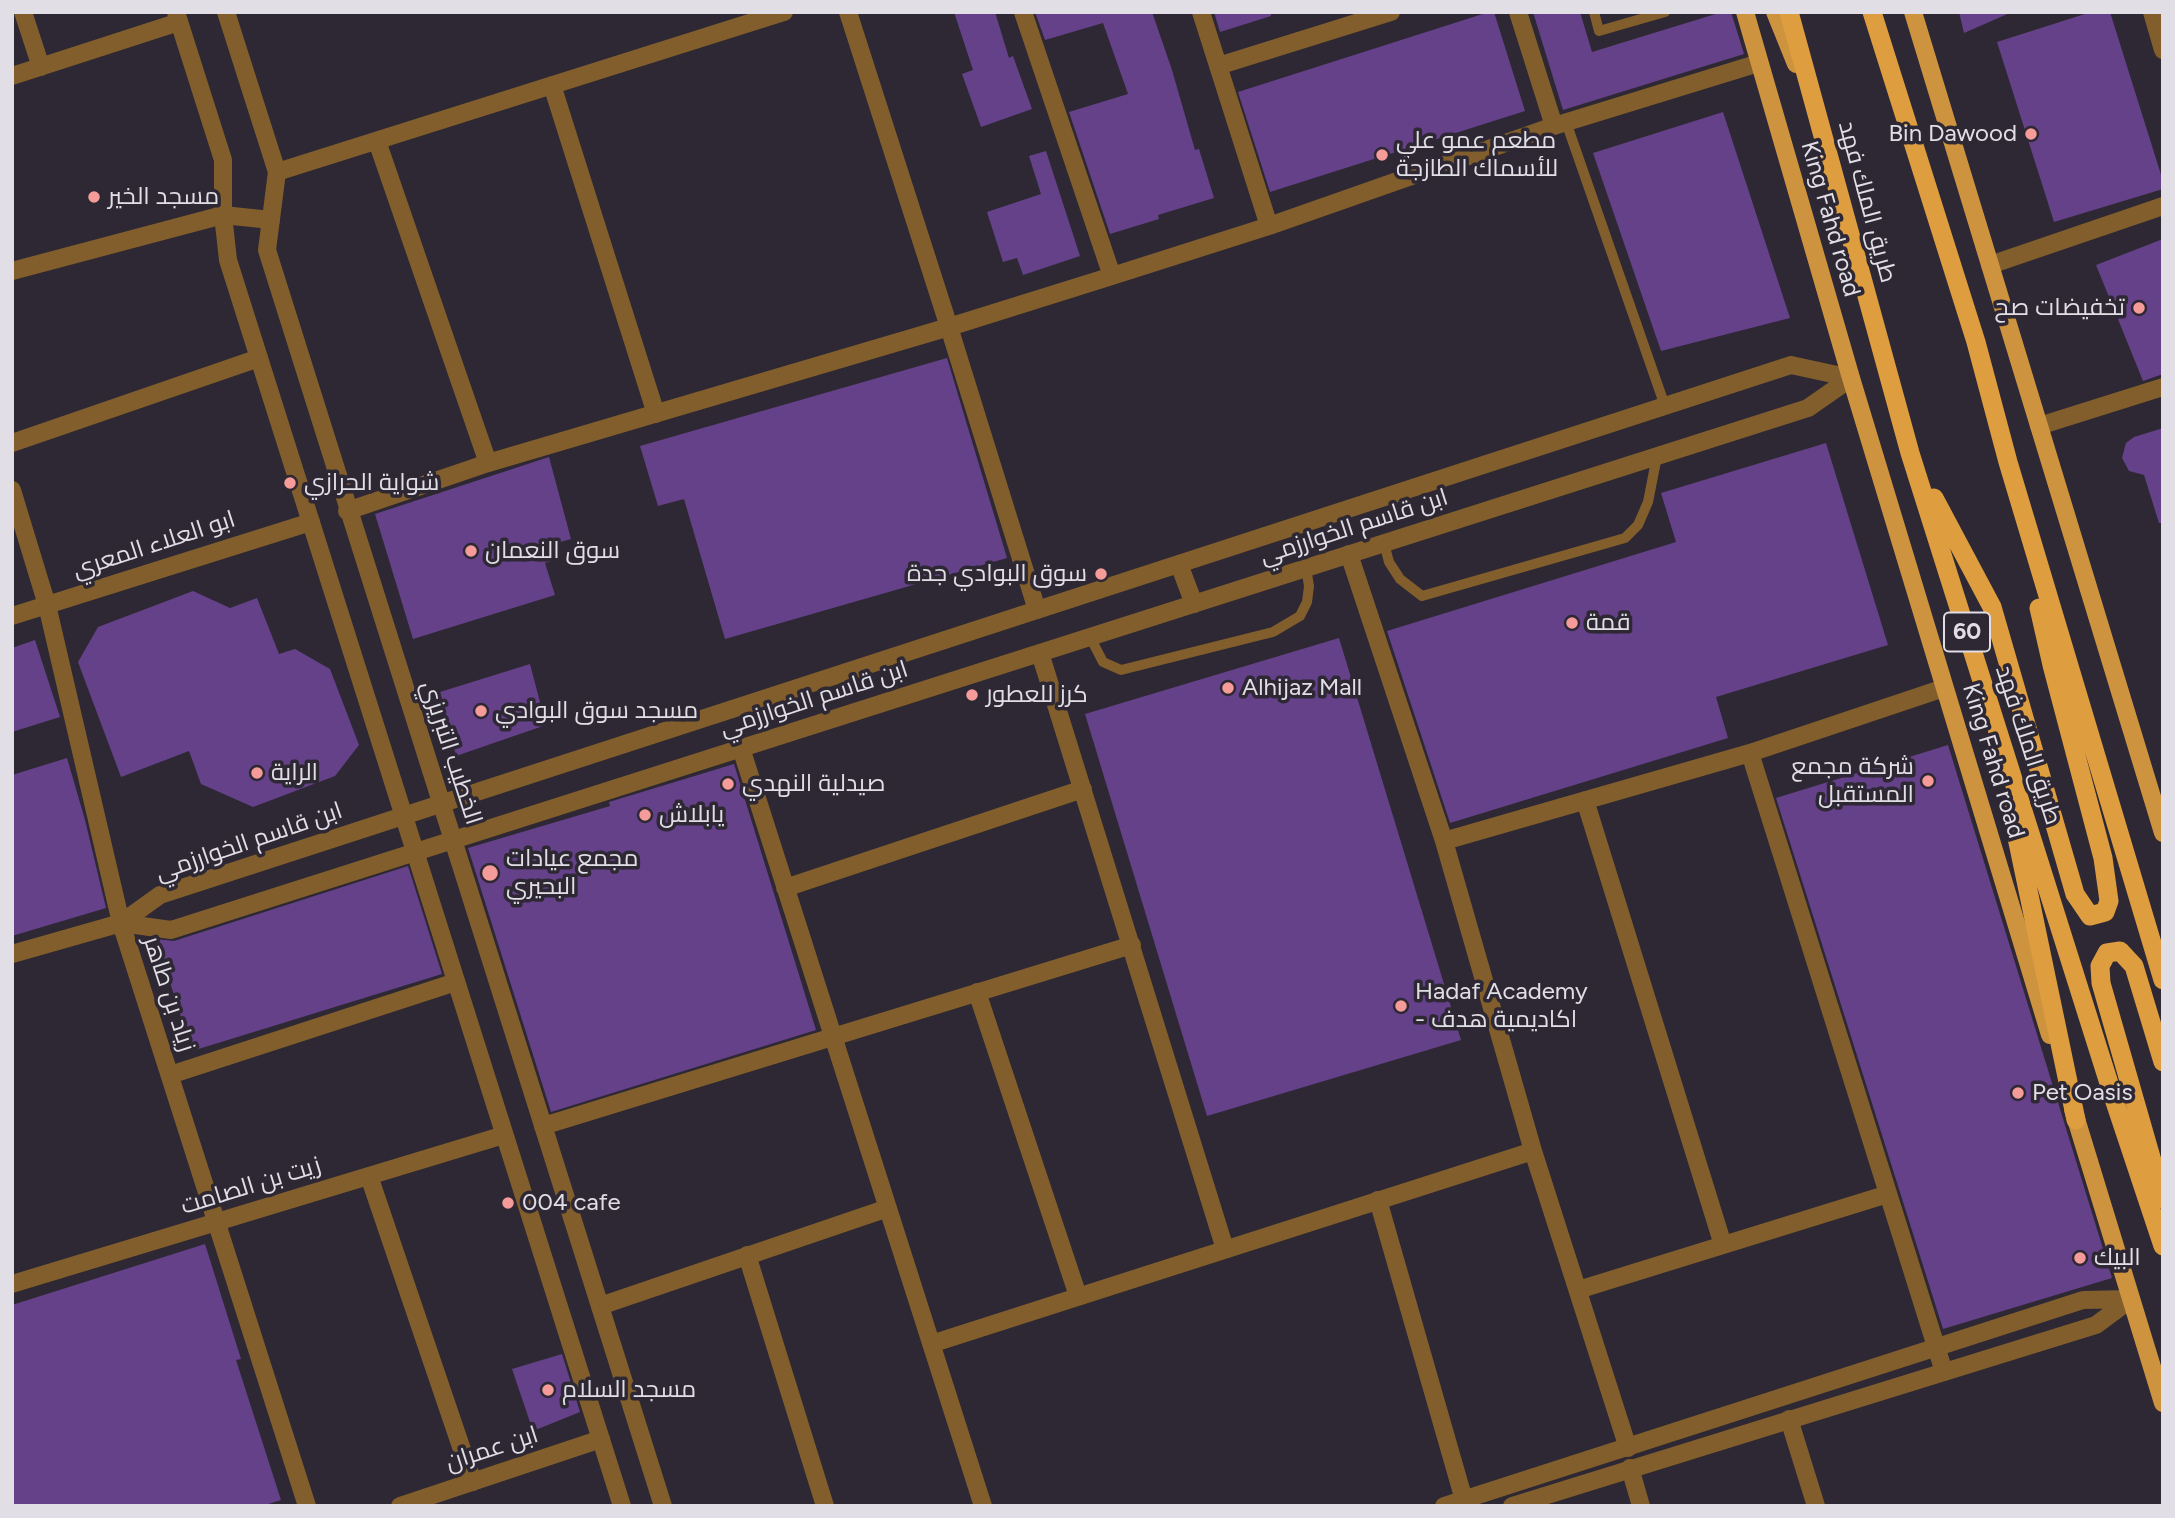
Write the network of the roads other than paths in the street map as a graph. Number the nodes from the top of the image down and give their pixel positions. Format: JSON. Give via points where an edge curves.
{"nodes":[{"id":1,"x":23,"y":12,"type":"edge"},
{"id":2,"x":784,"y":12,"type":"edge"},
{"id":3,"x":848,"y":12,"type":"edge"},
{"id":4,"x":1023,"y":12,"type":"edge"},
{"id":5,"x":1200,"y":12,"type":"edge"},
{"id":6,"x":1391,"y":12,"type":"edge"},
{"id":7,"x":1518,"y":12,"type":"edge"},
{"id":8,"x":1594,"y":12,"type":"edge"},
{"id":9,"x":1665,"y":12,"type":"edge"},
{"id":10,"x":1745,"y":12,"type":"edge"},
{"id":11,"x":1775,"y":12,"type":"edge"},
{"id":12,"x":1789,"y":12,"type":"edge"},
{"id":13,"x":1872,"y":12,"type":"edge"},
{"id":14,"x":1913,"y":12,"type":"edge"},
{"id":15,"x":2152,"y":12,"type":"edge"},
{"id":16,"x":228,"y":13,"type":"edge"},
{"id":17,"x":178,"y":17,"type":"edge"},
{"id":18,"x":2163,"y":50,"type":"edge"},
{"id":19,"x":1759,"y":63,"type":"junction"},
{"id":20,"x":1218,"y":66,"type":"junction"},
{"id":21,"x":41,"y":67,"type":"junction"},
{"id":22,"x":12,"y":76,"type":"edge"},
{"id":23,"x":552,"y":85,"type":"junction"},
{"id":24,"x":1560,"y":124,"type":"junction"},
{"id":25,"x":1821,"y":126,"type":"junction"},
{"id":26,"x":377,"y":141,"type":"junction"},
{"id":27,"x":277,"y":172,"type":"junction"},
{"id":28,"x":2163,"y":206,"type":"edge"},
{"id":29,"x":223,"y":215,"type":"junction"},
{"id":30,"x":271,"y":220,"type":"junction"},
{"id":31,"x":1269,"y":226,"type":"junction"},
{"id":32,"x":1990,"y":265,"type":"junction"},
{"id":33,"x":12,"y":271,"type":"edge"},
{"id":34,"x":1112,"y":276,"type":"junction"},
{"id":35,"x":949,"y":327,"type":"junction"},
{"id":36,"x":260,"y":358,"type":"junction"},
{"id":37,"x":1851,"y":378,"type":"junction"},
{"id":38,"x":2163,"y":387,"type":"edge"},
{"id":39,"x":1665,"y":406,"type":"junction"},
{"id":40,"x":656,"y":414,"type":"junction"},
{"id":41,"x":2039,"y":426,"type":"junction"},
{"id":42,"x":12,"y":443,"type":"edge"},
{"id":43,"x":1910,"y":453,"type":"junction"},
{"id":44,"x":1657,"y":456,"type":"junction"},
{"id":45,"x":2008,"y":462,"type":"junction"},
{"id":46,"x":488,"y":463,"type":"junction"},
{"id":47,"x":12,"y":490,"type":"edge"},
{"id":48,"x":347,"y":511,"type":"junction"},
{"id":49,"x":311,"y":522,"type":"junction"},
{"id":50,"x":1384,"y":543,"type":"junction"},
{"id":51,"x":1349,"y":554,"type":"junction"},
{"id":52,"x":1179,"y":564,"type":"junction"},
{"id":53,"x":1306,"y":568,"type":"junction"},
{"id":54,"x":1194,"y":604,"type":"junction"},
{"id":55,"x":47,"y":605,"type":"junction"},
{"id":56,"x":1037,"y":610,"type":"junction"},
{"id":57,"x":12,"y":616,"type":"edge"},
{"id":58,"x":1090,"y":637,"type":"junction"},
{"id":59,"x":1040,"y":653,"type":"junction"},
{"id":60,"x":1944,"y":688,"type":"junction"},
{"id":61,"x":1988,"y":698,"type":"junction"},
{"id":62,"x":741,"y":748,"type":"junction"},
{"id":63,"x":1750,"y":753,"type":"junction"},
{"id":64,"x":1083,"y":789,"type":"junction"},
{"id":65,"x":1585,"y":800,"type":"junction"},
{"id":66,"x":441,"y":804,"type":"junction"},
{"id":67,"x":404,"y":816,"type":"junction"},
{"id":68,"x":2163,"y":833,"type":"edge"},
{"id":69,"x":453,"y":840,"type":"junction"},
{"id":70,"x":1444,"y":841,"type":"junction"},
{"id":71,"x":415,"y":852,"type":"junction"},
{"id":72,"x":786,"y":888,"type":"junction"},
{"id":73,"x":121,"y":923,"type":"junction"},
{"id":74,"x":1132,"y":945,"type":"junction"},
{"id":75,"x":12,"y":954,"type":"edge"},
{"id":76,"x":2163,"y":980,"type":"edge"},
{"id":77,"x":456,"y":982,"type":"junction"},
{"id":78,"x":977,"y":992,"type":"junction"},
{"id":79,"x":833,"y":1037,"type":"junction"},
{"id":80,"x":2163,"y":1062,"type":"edge"},
{"id":81,"x":170,"y":1075,"type":"junction"},
{"id":82,"x":2076,"y":1120,"type":"junction"},
{"id":83,"x":543,"y":1126,"type":"junction"},
{"id":84,"x":505,"y":1135,"type":"junction"},
{"id":85,"x":1533,"y":1150,"type":"junction"},
{"id":86,"x":369,"y":1176,"type":"junction"},
{"id":87,"x":1888,"y":1194,"type":"junction"},
{"id":88,"x":2163,"y":1199,"type":"edge"},
{"id":89,"x":1378,"y":1200,"type":"junction"},
{"id":90,"x":888,"y":1208,"type":"junction"},
{"id":91,"x":217,"y":1222,"type":"junction"},
{"id":92,"x":1723,"y":1245,"type":"junction"},
{"id":93,"x":2163,"y":1246,"type":"edge"},
{"id":94,"x":1226,"y":1249,"type":"junction"},
{"id":95,"x":747,"y":1255,"type":"junction"},
{"id":96,"x":12,"y":1284,"type":"edge"},
{"id":97,"x":1578,"y":1290,"type":"junction"},
{"id":98,"x":1078,"y":1296,"type":"junction"},
{"id":99,"x":2131,"y":1299,"type":"junction"},
{"id":100,"x":600,"y":1306,"type":"junction"},
{"id":101,"x":931,"y":1344,"type":"junction"},
{"id":102,"x":1937,"y":1349,"type":"junction"},
{"id":103,"x":1944,"y":1373,"type":"junction"},
{"id":104,"x":2163,"y":1403,"type":"edge"},
{"id":105,"x":1789,"y":1419,"type":"junction"},
{"id":106,"x":601,"y":1439,"type":"junction"},
{"id":107,"x":1628,"y":1447,"type":"junction"},
{"id":108,"x":1630,"y":1468,"type":"junction"},
{"id":109,"x":473,"y":1482,"type":"junction"},
{"id":110,"x":1464,"y":1500,"type":"junction"},
{"id":111,"x":307,"y":1506,"type":"edge"},
{"id":112,"x":400,"y":1506,"type":"edge"},
{"id":113,"x":622,"y":1506,"type":"edge"},
{"id":114,"x":663,"y":1506,"type":"edge"},
{"id":115,"x":825,"y":1506,"type":"edge"},
{"id":116,"x":983,"y":1506,"type":"edge"},
{"id":117,"x":1444,"y":1506,"type":"edge"},
{"id":118,"x":1512,"y":1506,"type":"edge"},
{"id":119,"x":1641,"y":1506,"type":"edge"},
{"id":120,"x":1816,"y":1506,"type":"edge"}],
"edges":[{"from":1,"to":21,"type":"street"},
{"from":2,"to":23,"type":"street"},
{"from":3,"to":35,"type":"street"},
{"from":4,"to":34,"type":"street"},
{"from":5,"to":20,"type":"street"},
{"from":6,"to":20,"type":"street"},
{"from":7,"to":24,"type":"street"},
{"from":8,"to":9,"type":"lane","via":[[1599,31]]},
{"from":10,"to":19,"type":"main road","name":"King Fahd road"},
{"from":11,"to":25,"type":"main road"},
{"from":12,"to":25,"type":"highway","name":"طريق الملك فهد","number":"60"},
{"from":13,"to":45,"type":"highway","via":[[1976,342]]},
{"from":14,"to":32,"type":"main road"},
{"from":15,"to":18,"type":"street"},
{"from":16,"to":27,"type":"street","name":"الخطيب التبريزي"},
{"from":17,"to":21,"type":"street"},
{"from":17,"to":29,"type":"street","via":[[223,160]]},
{"from":19,"to":24,"type":"street"},
{"from":19,"to":37,"type":"main road","name":"King Fahd road"},
{"from":20,"to":31,"type":"street"},
{"from":21,"to":22,"type":"street"},
{"from":23,"to":26,"type":"street"},
{"from":23,"to":40,"type":"street"},
{"from":24,"to":31,"type":"street"},
{"from":24,"to":39,"type":"lane"},
{"from":25,"to":43,"type":"highway","name":"طريق الملك فهد","number":"60"},
{"from":26,"to":27,"type":"street"},
{"from":26,"to":46,"type":"street"},
{"from":27,"to":30,"type":"street","name":"الخطيب التبريزي"},
{"from":28,"to":32,"type":"street"},
{"from":29,"to":30,"type":"street"},
{"from":29,"to":33,"type":"street"},
{"from":29,"to":36,"type":"street","via":[[229,260]]},
{"from":30,"to":48,"type":"street","name":"الخطيب التبريزي","via":[[267,250]]},
{"from":31,"to":34,"type":"street"},
{"from":32,"to":41,"type":"main road"},
{"from":34,"to":35,"type":"street"},
{"from":35,"to":40,"type":"street"},
{"from":35,"to":56,"type":"street"},
{"from":36,"to":42,"type":"street"},
{"from":36,"to":49,"type":"street"},
{"from":37,"to":39,"type":"street","name":"ابن قاسم الخوارزمي","via":[[1791,365]]},
{"from":37,"to":44,"type":"street","name":"ابن قاسم الخوارزمي","via":[[1808,408]]},
{"from":37,"to":60,"type":"main road","name":"King Fahd road"},
{"from":38,"to":41,"type":"street"},
{"from":39,"to":52,"type":"street","name":"ابن قاسم الخوارزمي"},
{"from":40,"to":46,"type":"street"},
{"from":41,"to":68,"type":"main road"},
{"from":43,"to":45,"type":"highway","via":[[1992,607],[2075,894],[2090,916],[2105,912],[2109,901],[2103,858],[2052,665]]},
{"from":43,"to":61,"type":"highway","name":"طريق الملك فهد","number":"60"},
{"from":44,"to":50,"type":"street","name":"ابن قاسم الخوارزمي"},
{"from":44,"to":50,"type":"lane","via":[[1648,502],[1638,525],[1625,538],[1422,596],[1400,579]]},
{"from":45,"to":76,"type":"highway"},
{"from":46,"to":48,"type":"street"},
{"from":47,"to":55,"type":"street","name":"زياد بن طاهر"},
{"from":48,"to":66,"type":"street","name":"الخطيب التبريزي"},
{"from":49,"to":55,"type":"street","name":"ابو العلاء المعري"},
{"from":49,"to":67,"type":"street"},
{"from":50,"to":51,"type":"street","name":"ابن قاسم الخوارزمي"},
{"from":51,"to":53,"type":"street","name":"ابن قاسم الخوارزمي"},
{"from":51,"to":70,"type":"street"},
{"from":52,"to":54,"type":"street"},
{"from":52,"to":56,"type":"street","name":"ابن قاسم الخوارزمي"},
{"from":53,"to":54,"type":"street","name":"ابن قاسم الخوارزمي"},
{"from":53,"to":58,"type":"lane","via":[[1309,586],[1300,616],[1273,632],[1121,670],[1103,662]]},
{"from":54,"to":58,"type":"street","name":"ابن قاسم الخوارزمي"},
{"from":55,"to":57,"type":"street","name":"ابو العلاء المعري"},
{"from":55,"to":73,"type":"street","name":"زياد بن طاهر"},
{"from":56,"to":66,"type":"street","name":"ابن قاسم الخوارزمي"},
{"from":58,"to":59,"type":"street","name":"ابن قاسم الخوارزمي"},
{"from":59,"to":62,"type":"street","name":"ابن قاسم الخوارزمي"},
{"from":59,"to":64,"type":"street"},
{"from":60,"to":63,"type":"street"},
{"from":60,"to":82,"type":"main road","name":"King Fahd road"},
{"from":61,"to":82,"type":"highway"},
{"from":61,"to":93,"type":"highway","name":"طريق الملك فهد","number":"60"},
{"from":62,"to":69,"type":"street","name":"ابن قاسم الخوارزمي"},
{"from":62,"to":72,"type":"street"},
{"from":63,"to":65,"type":"street"},
{"from":63,"to":87,"type":"street"},
{"from":64,"to":72,"type":"street"},
{"from":64,"to":74,"type":"street"},
{"from":65,"to":70,"type":"street"},
{"from":65,"to":92,"type":"street"},
{"from":66,"to":67,"type":"street","name":"ابن قاسم الخوارزمي"},
{"from":66,"to":69,"type":"street","name":"الخطيب التبريزي"},
{"from":67,"to":71,"type":"street"},
{"from":67,"to":73,"type":"street","name":"ابن قاسم الخوارزمي","via":[[160,895]]},
{"from":69,"to":71,"type":"street","name":"ابن قاسم الخوارزمي"},
{"from":69,"to":83,"type":"street","name":"الخطيب التبريزي"},
{"from":70,"to":85,"type":"street"},
{"from":71,"to":73,"type":"street","name":"ابن قاسم الخوارزمي","via":[[171,930]]},
{"from":71,"to":77,"type":"street"},
{"from":72,"to":79,"type":"street"},
{"from":73,"to":75,"type":"street"},
{"from":73,"to":81,"type":"street","name":"زياد بن طاهر"},
{"from":74,"to":78,"type":"street"},
{"from":74,"to":94,"type":"street"},
{"from":77,"to":81,"type":"street"},
{"from":77,"to":84,"type":"street"},
{"from":78,"to":79,"type":"street"},
{"from":78,"to":98,"type":"street"},
{"from":79,"to":83,"type":"street"},
{"from":79,"to":90,"type":"street"},
{"from":80,"to":88,"type":"highway","via":[[2134,966],[2120,951],[2107,953],[2100,966],[2101,983]]},
{"from":81,"to":91,"type":"street","name":"زياد بن طاهر"},
{"from":82,"to":99,"type":"main road","name":"King Fahd road"},
{"from":83,"to":100,"type":"street","name":"الخطيب التبريزي"},
{"from":84,"to":86,"type":"street","name":"زيت بن الصامت"},
{"from":84,"to":106,"type":"street"},
{"from":85,"to":89,"type":"street"},
{"from":85,"to":97,"type":"street"},
{"from":86,"to":91,"type":"street","name":"زيت بن الصامت"},
{"from":86,"to":109,"type":"street"},
{"from":87,"to":92,"type":"street"},
{"from":87,"to":102,"type":"street"},
{"from":89,"to":94,"type":"street"},
{"from":89,"to":110,"type":"street"},
{"from":90,"to":95,"type":"street"},
{"from":90,"to":101,"type":"street"},
{"from":91,"to":96,"type":"street","name":"زيت بن الصامت"},
{"from":91,"to":111,"type":"street","name":"زياد بن طاهر"},
{"from":92,"to":97,"type":"street"},
{"from":94,"to":98,"type":"street"},
{"from":95,"to":100,"type":"street"},
{"from":95,"to":115,"type":"street"},
{"from":97,"to":107,"type":"street"},
{"from":98,"to":101,"type":"street"},
{"from":99,"to":102,"type":"street","via":[[2083,1300]]},
{"from":99,"to":103,"type":"street","via":[[2096,1325]]},
{"from":99,"to":104,"type":"main road","name":"King Fahd road"},
{"from":100,"to":114,"type":"street","name":"الخطيب التبريزي"},
{"from":101,"to":116,"type":"street"},
{"from":102,"to":103,"type":"street"},
{"from":102,"to":107,"type":"street"},
{"from":103,"to":105,"type":"street"},
{"from":105,"to":108,"type":"street"},
{"from":105,"to":120,"type":"street"},
{"from":106,"to":109,"type":"street","name":"ابن عمران"},
{"from":106,"to":113,"type":"street"},
{"from":107,"to":110,"type":"street"},
{"from":108,"to":118,"type":"street"},
{"from":108,"to":119,"type":"street"},
{"from":109,"to":112,"type":"street","name":"ابن عمران"},
{"from":110,"to":117,"type":"street"}]}
